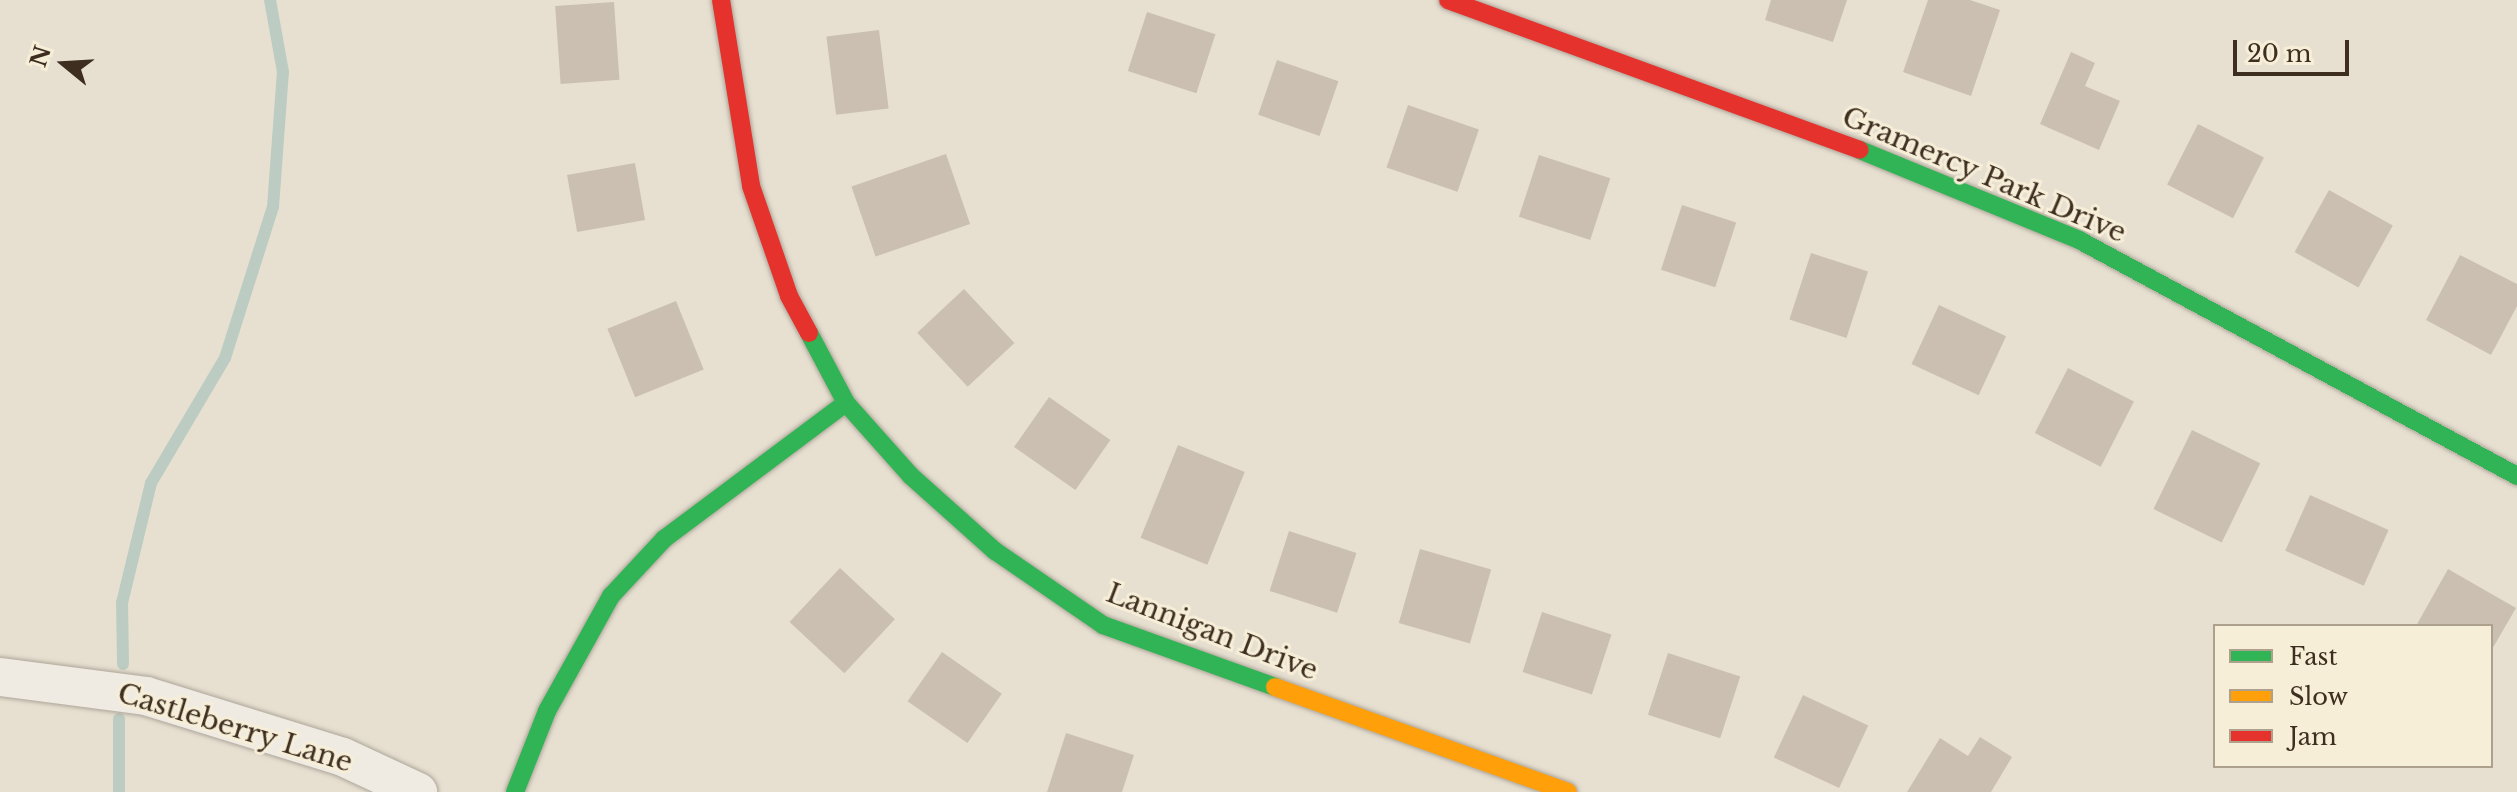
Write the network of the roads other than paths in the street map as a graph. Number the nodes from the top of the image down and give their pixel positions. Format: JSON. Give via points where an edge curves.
{"nodes":[{"id":1,"x":721,"y":0,"type":"edge"},
{"id":2,"x":1448,"y":0,"type":"edge"},
{"id":3,"x":846,"y":403,"type":"junction"},
{"id":4,"x":2517,"y":476,"type":"edge"},
{"id":5,"x":0,"y":677,"type":"edge"},
{"id":6,"x":1551,"y":790,"type":"edge"},
{"id":7,"x":418,"y":792,"type":"edge"},
{"id":8,"x":515,"y":792,"type":"edge"}],
"edges":[{"from":1,"to":3,"type":"street","name":"Lannigan Drive","via":[[751,186],[789,296]]},
{"from":2,"to":4,"type":"street","name":"Gramercy Park Drive","via":[[1849,146],[2079,240]]},
{"from":3,"to":6,"type":"street","name":"Lannigan Drive","via":[[911,476],[995,551],[1103,625]]},
{"from":3,"to":8,"type":"street","via":[[664,539],[611,596],[547,711]]},
{"from":5,"to":7,"type":"street","name":"Castleberry Lane","via":[[146,696],[343,757]]}]}
